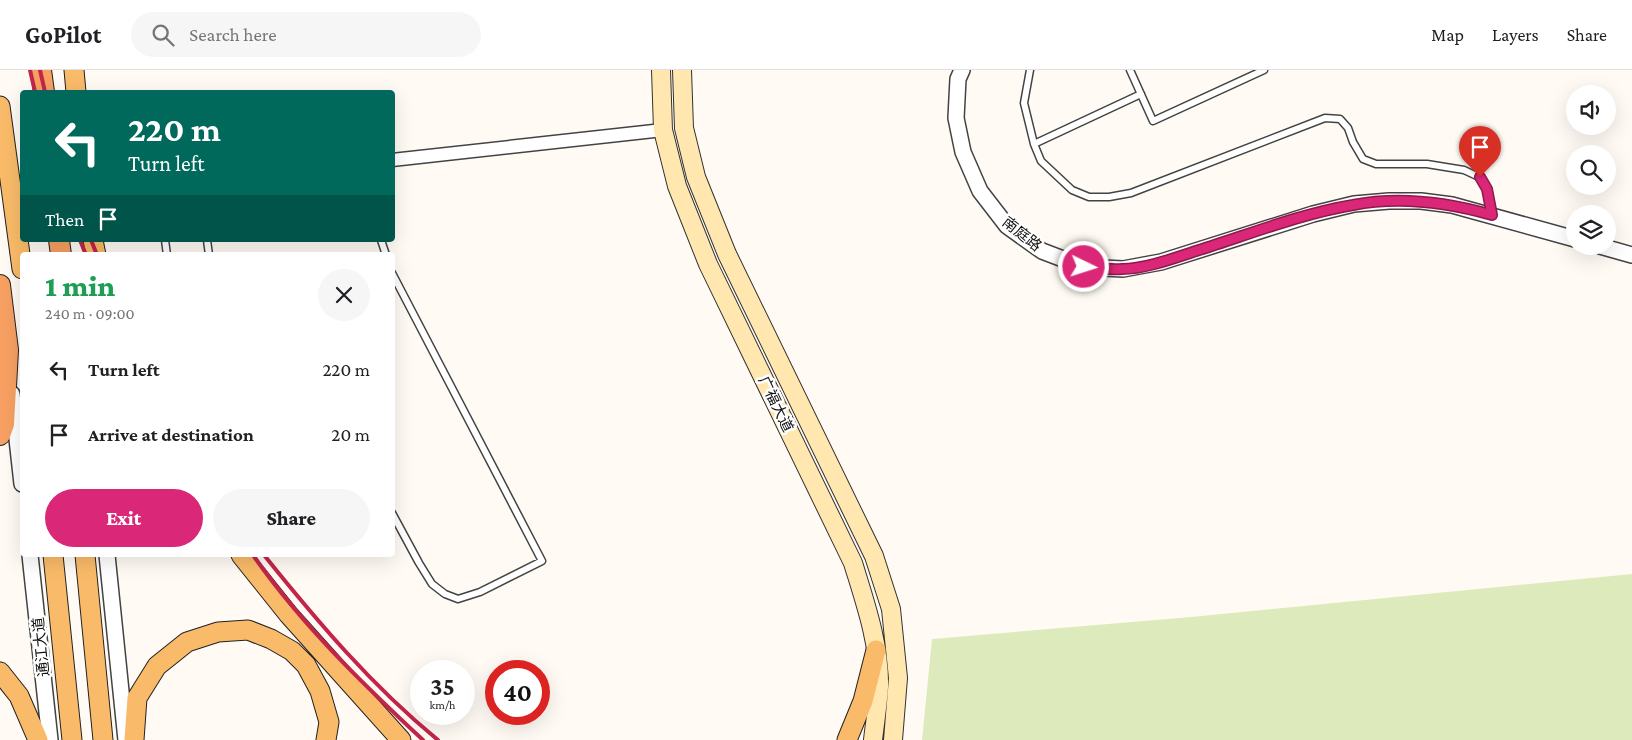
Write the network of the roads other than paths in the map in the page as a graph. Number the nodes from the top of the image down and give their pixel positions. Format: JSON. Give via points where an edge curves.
{"nodes":[{"id":1,"x":41,"y":70,"type":"edge"},
{"id":2,"x":74,"y":70,"type":"edge"},
{"id":3,"x":661,"y":70,"type":"edge"},
{"id":4,"x":682,"y":70,"type":"edge"},
{"id":5,"x":962,"y":70,"type":"edge"},
{"id":6,"x":1030,"y":70,"type":"edge"},
{"id":7,"x":1130,"y":70,"type":"edge"},
{"id":8,"x":1264,"y":70,"type":"edge"},
{"id":9,"x":44,"y":90,"type":"edge"},
{"id":10,"x":76,"y":90,"type":"edge"},
{"id":11,"x":1141,"y":94,"type":"junction"},
{"id":12,"x":0,"y":106,"type":"edge"},
{"id":13,"x":663,"y":130,"type":"junction"},
{"id":14,"x":1034,"y":144,"type":"junction"},
{"id":15,"x":395,"y":160,"type":"edge"},
{"id":16,"x":1492,"y":215,"type":"junction"},
{"id":17,"x":1566,"y":236,"type":"edge"},
{"id":18,"x":1616,"y":250,"type":"edge"},
{"id":19,"x":20,"y":254,"type":"edge"},
{"id":20,"x":1632,"y":255,"type":"edge"},
{"id":21,"x":395,"y":280,"type":"edge"},
{"id":22,"x":0,"y":285,"type":"edge"},
{"id":23,"x":8,"y":350,"type":"junction"},
{"id":24,"x":0,"y":435,"type":"edge"},
{"id":25,"x":20,"y":465,"type":"edge"},
{"id":26,"x":395,"y":519,"type":"edge"},
{"id":27,"x":30,"y":557,"type":"edge"},
{"id":28,"x":53,"y":557,"type":"edge"},
{"id":29,"x":85,"y":557,"type":"edge"},
{"id":30,"x":107,"y":557,"type":"edge"},
{"id":31,"x":243,"y":557,"type":"edge"},
{"id":32,"x":876,"y":650,"type":"junction"},
{"id":33,"x":0,"y":672,"type":"edge"},
{"id":34,"x":38,"y":740,"type":"edge"},
{"id":35,"x":50,"y":740,"type":"edge"},
{"id":36,"x":72,"y":740,"type":"edge"},
{"id":37,"x":103,"y":740,"type":"edge"},
{"id":38,"x":126,"y":740,"type":"edge"},
{"id":39,"x":134,"y":740,"type":"edge"},
{"id":40,"x":326,"y":740,"type":"edge"},
{"id":41,"x":401,"y":740,"type":"edge"},
{"id":42,"x":846,"y":740,"type":"edge"},
{"id":43,"x":873,"y":740,"type":"edge"},
{"id":44,"x":893,"y":740,"type":"edge"}],
"edges":[{"from":1,"to":9,"type":"highway"},
{"from":2,"to":10,"type":"main road"},
{"from":3,"to":13,"type":"main road","name":"广福大道"},
{"from":4,"to":44,"type":"main road","name":"广福大道","via":[[684,128],[696,177],[728,254],[874,556],[890,609],[898,678]]},
{"from":5,"to":16,"type":"street","name":"南庭路","via":[[958,79],[956,118],[963,152],[980,192],[1007,226],[1042,251],[1084,267],[1123,270],[1161,262],[1354,204],[1421,201]]},
{"from":6,"to":14,"type":"lane","via":[[1024,103]]},
{"from":7,"to":11,"type":"lane"},
{"from":8,"to":11,"type":"lane","via":[[1153,121]]},
{"from":11,"to":14,"type":"lane"},
{"from":12,"to":19,"type":"main road"},
{"from":13,"to":15,"type":"street"},
{"from":13,"to":32,"type":"main road","name":"广福大道","via":[[677,186],[708,264],[852,563],[869,613]]},
{"from":14,"to":16,"type":"lane","via":[[1041,161],[1072,190],[1089,197],[1109,197],[1131,193],[1325,118],[1340,119],[1363,159],[1376,164],[1427,164],[1464,170],[1480,177],[1487,189]]},
{"from":16,"to":17,"type":"street","name":"南庭路"},
{"from":18,"to":20,"type":"street"},
{"from":21,"to":26,"type":"lane","via":[[542,561],[480,592],[458,599],[432,584]]},
{"from":22,"to":23,"type":"highway"},
{"from":23,"to":24,"type":"highway","via":[[4,424]]},
{"from":23,"to":25,"type":"street"},
{"from":27,"to":35,"type":"street","name":"通江大道"},
{"from":28,"to":36,"type":"main road","name":"通江大道"},
{"from":29,"to":37,"type":"main road"},
{"from":30,"to":38,"type":"street"},
{"from":31,"to":41,"type":"main road","via":[[289,615]]},
{"from":32,"to":42,"type":"main road","via":[[863,701]]},
{"from":32,"to":43,"type":"main road","name":"广福大道","via":[[879,685]]},
{"from":33,"to":34,"type":"main road","via":[[19,696]]},
{"from":39,"to":40,"type":"main road","via":[[137,698],[156,666],[187,642],[218,632],[248,630],[292,651],[306,665],[320,691],[329,722]]}]}
